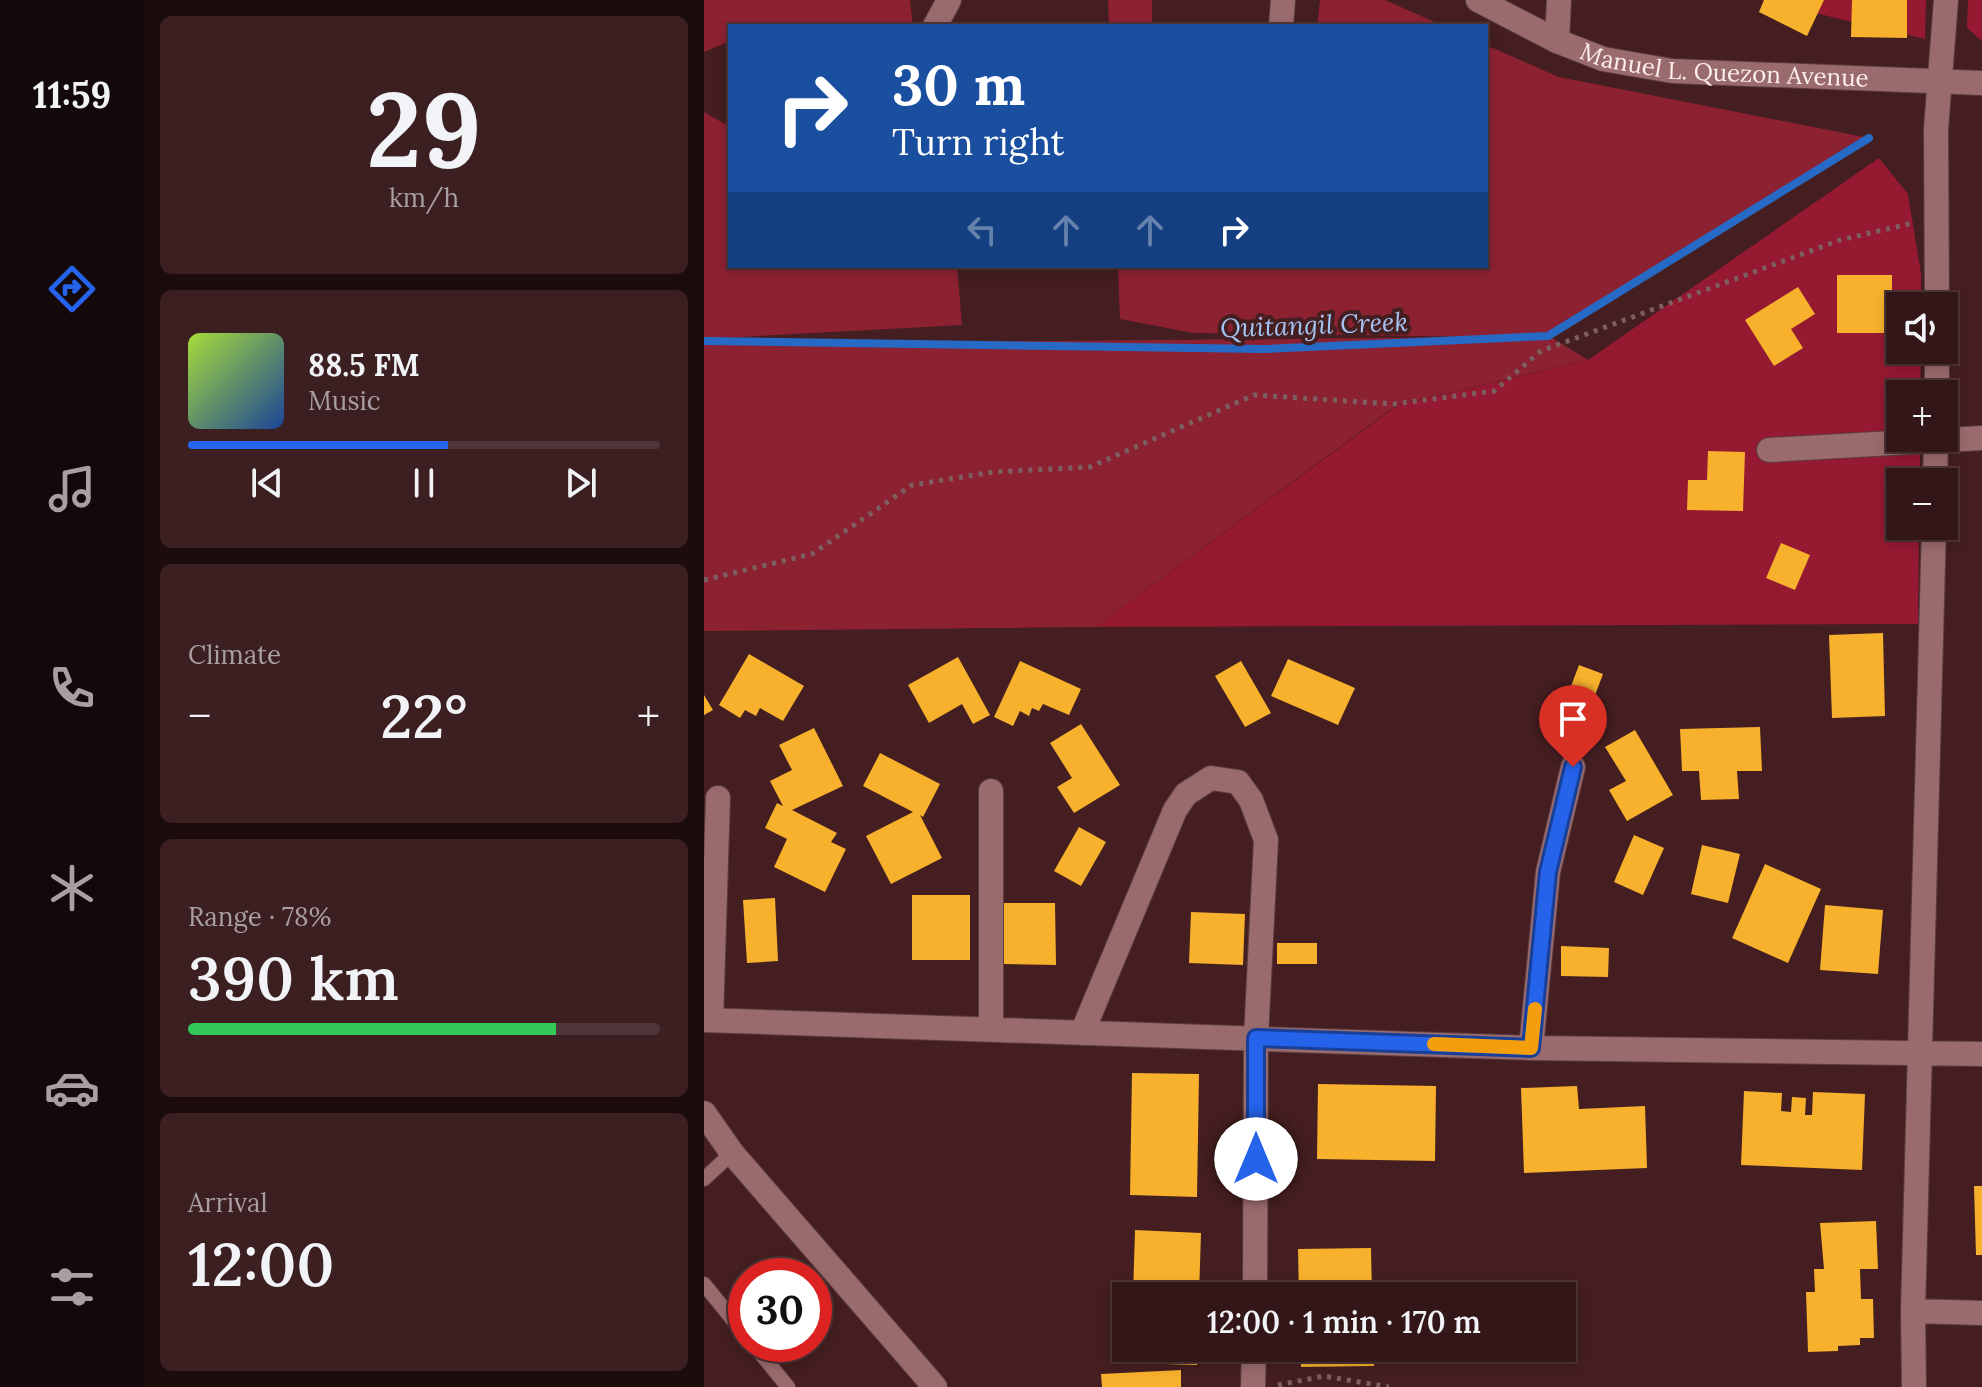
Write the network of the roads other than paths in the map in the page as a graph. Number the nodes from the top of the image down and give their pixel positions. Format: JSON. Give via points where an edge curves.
{"nodes":[{"id":1,"x":949,"y":0,"type":"edge"},
{"id":2,"x":1283,"y":0,"type":"edge"},
{"id":3,"x":1478,"y":0,"type":"edge"},
{"id":4,"x":1559,"y":0,"type":"edge"},
{"id":5,"x":1946,"y":0,"type":"edge"},
{"id":6,"x":936,"y":24,"type":"edge"},
{"id":7,"x":1281,"y":24,"type":"edge"},
{"id":8,"x":1557,"y":41,"type":"junction"},
{"id":9,"x":1939,"y":82,"type":"junction"},
{"id":10,"x":1982,"y":83,"type":"edge"},
{"id":11,"x":1937,"y":292,"type":"edge"},
{"id":12,"x":1982,"y":438,"type":"edge"},
{"id":13,"x":1958,"y":439,"type":"edge"},
{"id":14,"x":1886,"y":442,"type":"edge"},
{"id":15,"x":1769,"y":450,"type":"dead end"},
{"id":16,"x":1934,"y":540,"type":"edge"},
{"id":17,"x":1573,"y":767,"type":"dead end"},
{"id":18,"x":991,"y":791,"type":"dead end"},
{"id":19,"x":718,"y":798,"type":"dead end"},
{"id":20,"x":707,"y":1020,"type":"edge"},
{"id":21,"x":991,"y":1029,"type":"junction"},
{"id":22,"x":1082,"y":1033,"type":"junction"},
{"id":23,"x":1256,"y":1038,"type":"junction"},
{"id":24,"x":1531,"y":1048,"type":"junction"},
{"id":25,"x":1919,"y":1054,"type":"junction"},
{"id":26,"x":1982,"y":1054,"type":"edge"},
{"id":27,"x":704,"y":1113,"type":"edge"},
{"id":28,"x":732,"y":1153,"type":"junction"},
{"id":29,"x":704,"y":1179,"type":"edge"},
{"id":30,"x":1255,"y":1282,"type":"edge"},
{"id":31,"x":704,"y":1284,"type":"edge"},
{"id":32,"x":1913,"y":1311,"type":"junction"},
{"id":33,"x":1982,"y":1313,"type":"edge"},
{"id":34,"x":728,"y":1314,"type":"edge"},
{"id":35,"x":768,"y":1362,"type":"edge"},
{"id":36,"x":1254,"y":1362,"type":"edge"},
{"id":37,"x":788,"y":1387,"type":"edge"},
{"id":38,"x":935,"y":1387,"type":"edge"},
{"id":39,"x":1253,"y":1387,"type":"edge"},
{"id":40,"x":1914,"y":1387,"type":"edge"}],
"edges":[{"from":1,"to":6,"type":"street"},
{"from":2,"to":7,"type":"street"},
{"from":3,"to":8,"type":"street","name":"Manuel L. Quezon Avenue"},
{"from":4,"to":8,"type":"street"},
{"from":5,"to":9,"type":"street"},
{"from":8,"to":9,"type":"street","name":"Manuel L. Quezon Avenue","via":[[1603,59],[1672,71]]},
{"from":9,"to":10,"type":"street","name":"Manuel L. Quezon Avenue"},
{"from":9,"to":11,"type":"street"},
{"from":12,"to":13,"type":"street"},
{"from":14,"to":15,"type":"street"},
{"from":16,"to":25,"type":"street"},
{"from":17,"to":24,"type":"street","via":[[1548,872]]},
{"from":18,"to":21,"type":"street"},
{"from":19,"to":20,"type":"street"},
{"from":20,"to":21,"type":"street"},
{"from":21,"to":22,"type":"street"},
{"from":22,"to":23,"type":"street"},
{"from":22,"to":23,"type":"street","via":[[1175,810],[1186,794],[1211,778],[1238,782],[1266,840]]},
{"from":23,"to":24,"type":"street"},
{"from":23,"to":30,"type":"street"},
{"from":24,"to":25,"type":"street"},
{"from":25,"to":26,"type":"street"},
{"from":25,"to":32,"type":"street"},
{"from":27,"to":28,"type":"street"},
{"from":28,"to":29,"type":"lane"},
{"from":28,"to":38,"type":"street"},
{"from":31,"to":34,"type":"lane"},
{"from":32,"to":33,"type":"street"},
{"from":32,"to":40,"type":"street"},
{"from":35,"to":37,"type":"lane"},
{"from":36,"to":39,"type":"street"}]}
